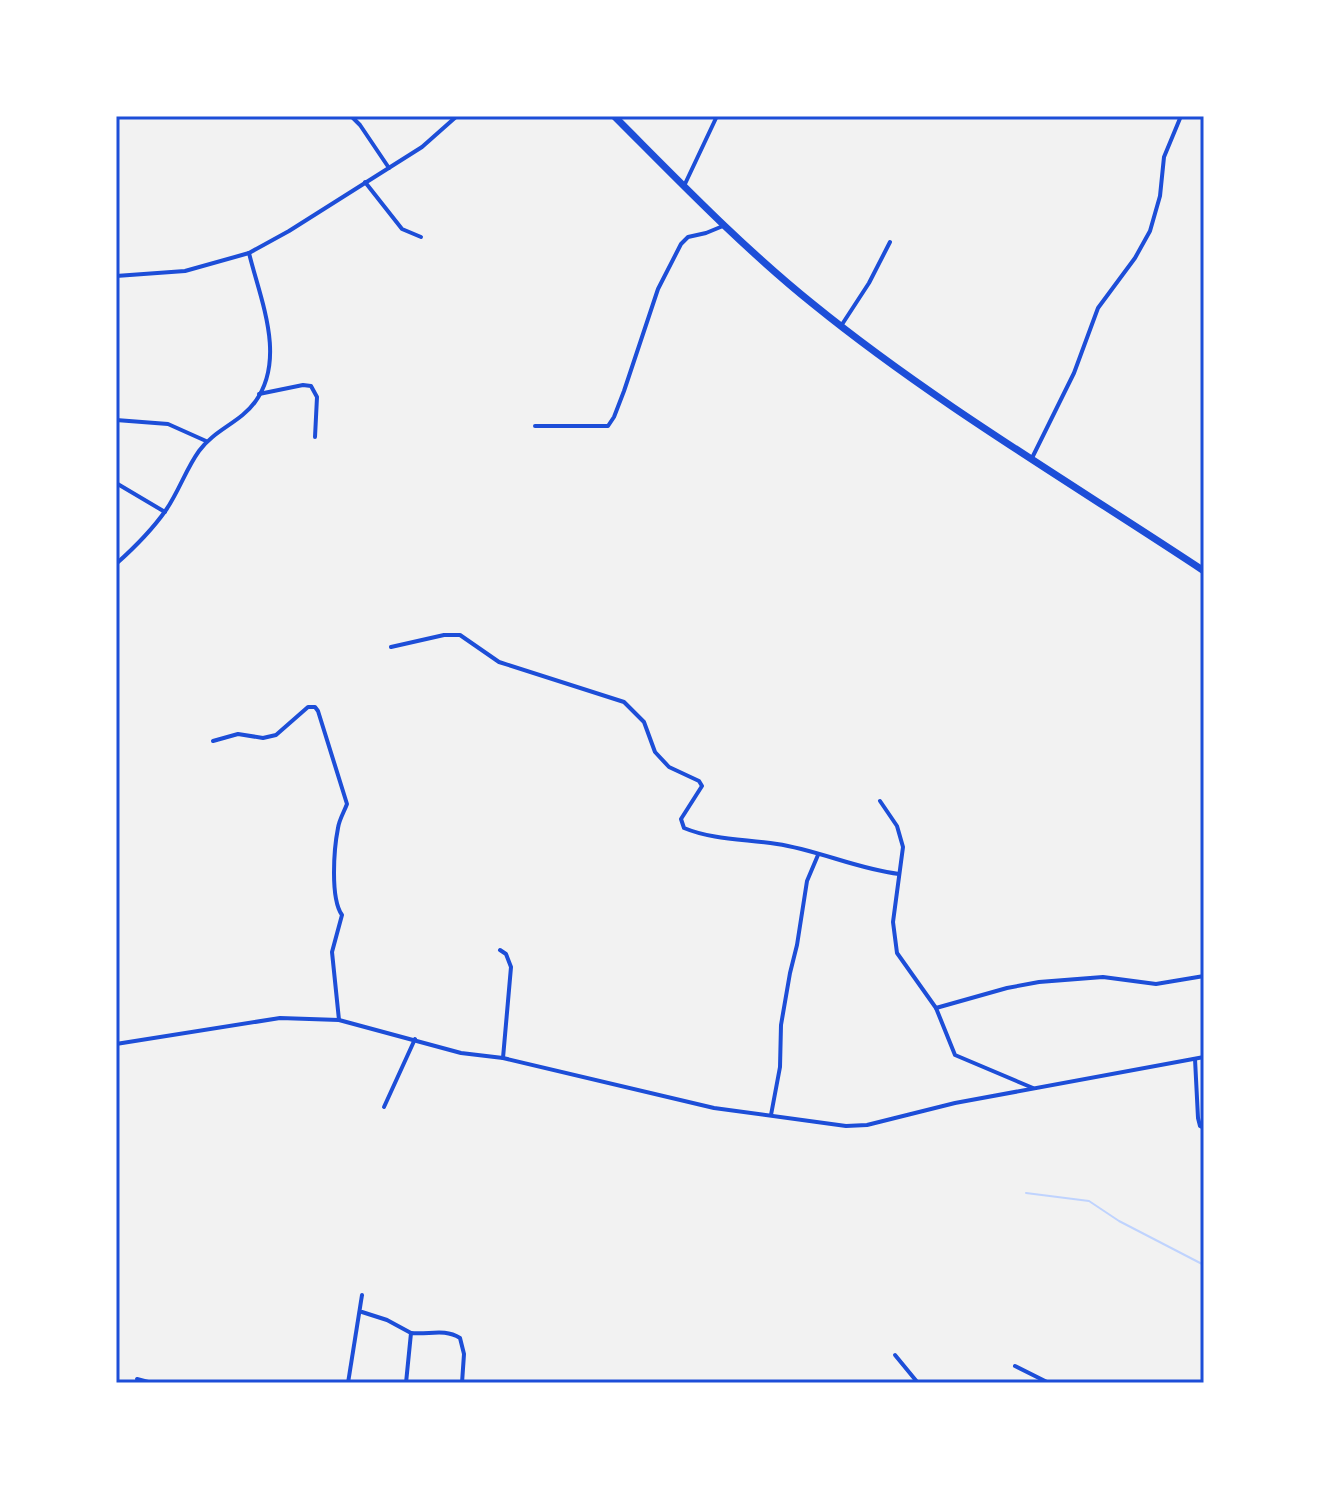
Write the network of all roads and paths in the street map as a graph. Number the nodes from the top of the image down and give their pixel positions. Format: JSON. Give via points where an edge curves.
{"nodes":[{"id":1,"x":351,"y":116,"type":"edge"},
{"id":2,"x":457,"y":116,"type":"edge"},
{"id":3,"x":614,"y":116,"type":"edge"},
{"id":4,"x":717,"y":116,"type":"edge"},
{"id":5,"x":1181,"y":116,"type":"edge"},
{"id":6,"x":389,"y":168,"type":"junction"},
{"id":7,"x":365,"y":182,"type":"junction"},
{"id":8,"x":684,"y":186,"type":"junction"},
{"id":9,"x":723,"y":226,"type":"junction"},
{"id":10,"x":421,"y":237,"type":"dead end"},
{"id":11,"x":890,"y":242,"type":"dead end"},
{"id":12,"x":249,"y":253,"type":"junction"},
{"id":13,"x":116,"y":276,"type":"edge"},
{"id":14,"x":841,"y":326,"type":"junction"},
{"id":15,"x":259,"y":394,"type":"junction"},
{"id":16,"x":116,"y":420,"type":"edge"},
{"id":17,"x":535,"y":426,"type":"dead end"},
{"id":18,"x":315,"y":437,"type":"dead end"},
{"id":19,"x":206,"y":441,"type":"junction"},
{"id":20,"x":1032,"y":458,"type":"junction"},
{"id":21,"x":116,"y":483,"type":"edge"},
{"id":22,"x":165,"y":512,"type":"junction"},
{"id":23,"x":116,"y":564,"type":"edge"},
{"id":24,"x":1204,"y":571,"type":"edge"},
{"id":25,"x":391,"y":647,"type":"dead end"},
{"id":26,"x":213,"y":741,"type":"dead end"},
{"id":27,"x":880,"y":801,"type":"dead end"},
{"id":28,"x":818,"y":855,"type":"junction"},
{"id":29,"x":899,"y":874,"type":"junction"},
{"id":30,"x":500,"y":950,"type":"dead end"},
{"id":31,"x":1204,"y":976,"type":"edge"},
{"id":32,"x":936,"y":1008,"type":"junction"},
{"id":33,"x":339,"y":1020,"type":"junction"},
{"id":34,"x":415,"y":1039,"type":"junction"},
{"id":35,"x":116,"y":1044,"type":"edge"},
{"id":36,"x":1204,"y":1057,"type":"edge"},
{"id":37,"x":503,"y":1058,"type":"junction"},
{"id":38,"x":1195,"y":1059,"type":"junction"},
{"id":39,"x":1035,"y":1089,"type":"junction"},
{"id":40,"x":384,"y":1107,"type":"dead end"},
{"id":41,"x":771,"y":1116,"type":"junction"},
{"id":42,"x":1204,"y":1128,"type":"edge"},
{"id":43,"x":362,"y":1295,"type":"dead end"},
{"id":44,"x":361,"y":1311,"type":"junction"},
{"id":45,"x":411,"y":1333,"type":"junction"},
{"id":46,"x":895,"y":1355,"type":"dead end"},
{"id":47,"x":1015,"y":1366,"type":"dead end"},
{"id":48,"x":137,"y":1379,"type":"dead end"},
{"id":49,"x":152,"y":1383,"type":"edge"},
{"id":50,"x":348,"y":1383,"type":"edge"},
{"id":51,"x":406,"y":1383,"type":"edge"},
{"id":52,"x":462,"y":1383,"type":"edge"},
{"id":53,"x":918,"y":1383,"type":"edge"},
{"id":54,"x":1049,"y":1383,"type":"edge"}],
"edges":[{"from":1,"to":6,"type":"street"},
{"from":2,"to":6,"type":"street"},
{"from":3,"to":8,"type":"main road"},
{"from":4,"to":8,"type":"street"},
{"from":5,"to":20,"type":"street","via":[[1164,157],[1150,231],[1098,308],[1074,373]]},
{"from":6,"to":7,"type":"street"},
{"from":7,"to":10,"type":"street","via":[[402,229]]},
{"from":7,"to":12,"type":"street"},
{"from":8,"to":9,"type":"main road"},
{"from":9,"to":14,"type":"main road"},
{"from":9,"to":17,"type":"street","via":[[681,244],[658,289],[608,426]]},
{"from":11,"to":14,"type":"street"},
{"from":12,"to":13,"type":"street","via":[[185,271]]},
{"from":12,"to":15,"type":"street","via":[[270,344],[270,363]]},
{"from":14,"to":20,"type":"main road"},
{"from":15,"to":18,"type":"street","via":[[311,386],[317,397]]},
{"from":15,"to":19,"type":"street"},
{"from":16,"to":19,"type":"street","via":[[168,424]]},
{"from":19,"to":22,"type":"street"},
{"from":20,"to":24,"type":"main road"},
{"from":21,"to":22,"type":"street"},
{"from":22,"to":23,"type":"street"},
{"from":25,"to":28,"type":"street","via":[[460,635],[499,662],[624,702],[644,722],[655,752],[702,786],[681,819],[684,828],[702,836],[778,844]]},
{"from":26,"to":33,"type":"street","via":[[238,734],[276,735],[308,707],[318,711],[347,804],[338,824],[334,874],[342,915],[332,952]]},
{"from":27,"to":29,"type":"street","via":[[900,835]]},
{"from":28,"to":29,"type":"street"},
{"from":28,"to":41,"type":"street","via":[[807,881],[790,973]]},
{"from":29,"to":32,"type":"street","via":[[893,922],[897,953]]},
{"from":30,"to":37,"type":"street","via":[[511,967]]},
{"from":31,"to":32,"type":"street","via":[[1156,984],[1103,977],[1039,982]]},
{"from":32,"to":39,"type":"street","via":[[955,1055]]},
{"from":33,"to":34,"type":"street"},
{"from":33,"to":35,"type":"street","via":[[280,1018]]},
{"from":34,"to":37,"type":"street"},
{"from":34,"to":40,"type":"street"},
{"from":36,"to":38,"type":"street"},
{"from":37,"to":41,"type":"street","via":[[714,1108]]},
{"from":38,"to":39,"type":"street"},
{"from":38,"to":42,"type":"street","via":[[1198,1118]]},
{"from":39,"to":41,"type":"street","via":[[867,1125]]},
{"from":43,"to":44,"type":"street"},
{"from":44,"to":45,"type":"street"},
{"from":44,"to":50,"type":"street"},
{"from":45,"to":51,"type":"street"},
{"from":45,"to":52,"type":"street","via":[[439,1331],[460,1338]]},
{"from":46,"to":53,"type":"street"},
{"from":47,"to":54,"type":"street"},
{"from":48,"to":49,"type":"street"}]}
